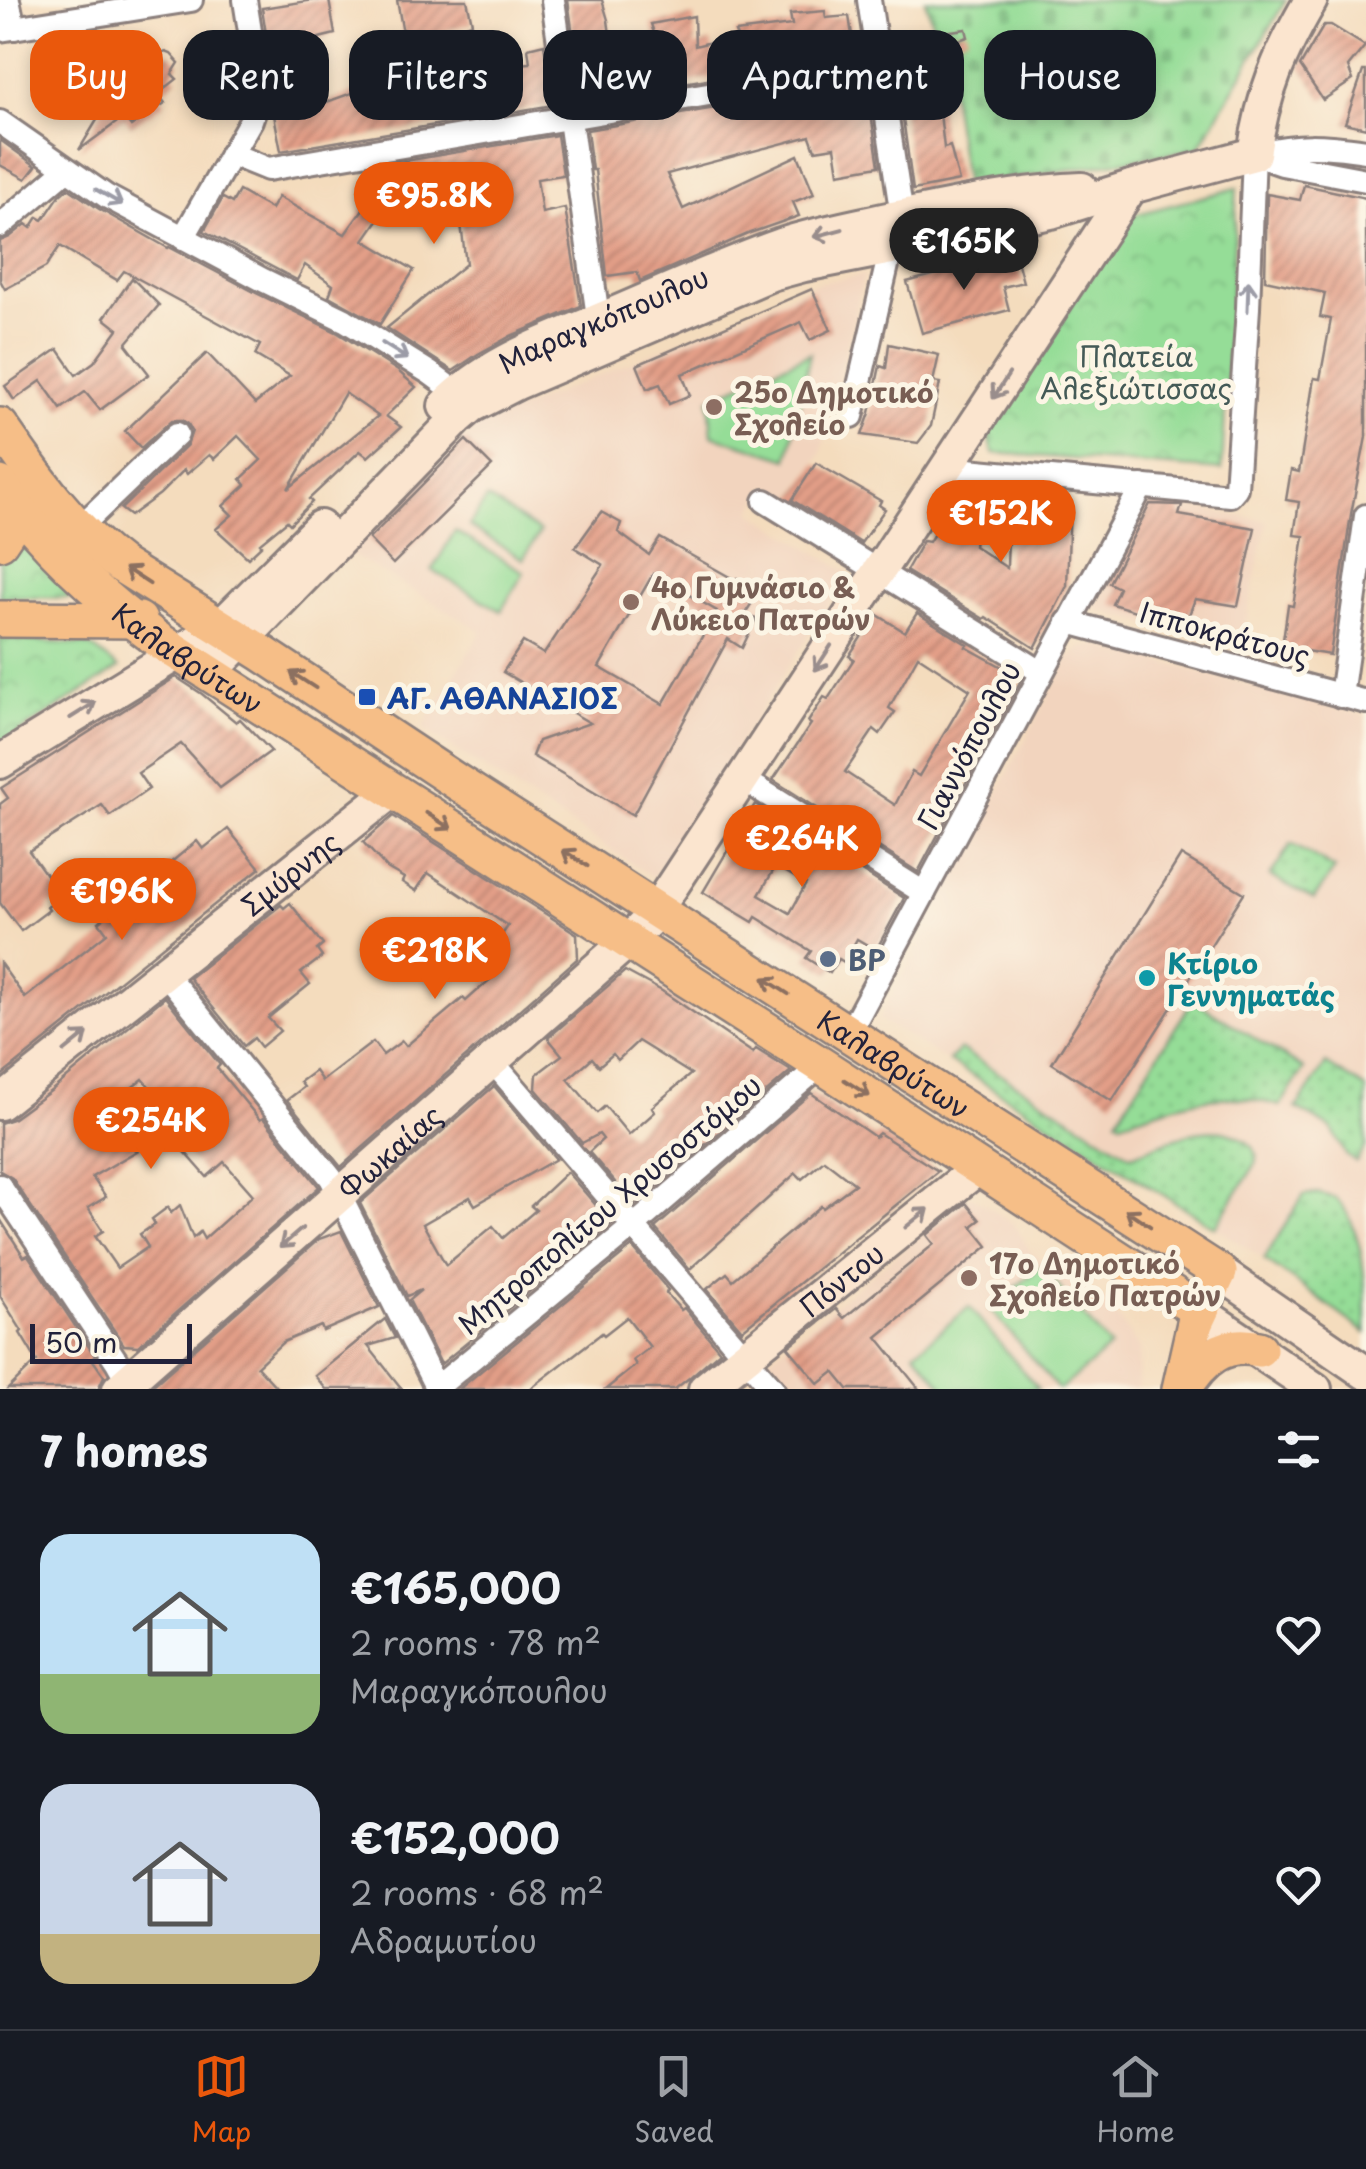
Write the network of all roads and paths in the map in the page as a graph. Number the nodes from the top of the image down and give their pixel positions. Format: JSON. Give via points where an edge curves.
{"nodes":[{"id":1,"x":8,"y":0,"type":"edge"},
{"id":2,"x":191,"y":0,"type":"edge"},
{"id":3,"x":245,"y":0,"type":"edge"},
{"id":4,"x":553,"y":0,"type":"edge"},
{"id":5,"x":869,"y":0,"type":"edge"},
{"id":6,"x":1311,"y":0,"type":"edge"},
{"id":7,"x":7,"y":29,"type":"edge"},
{"id":8,"x":557,"y":30,"type":"edge"},
{"id":9,"x":874,"y":30,"type":"edge"},
{"id":10,"x":558,"y":120,"type":"edge"},
{"id":11,"x":570,"y":120,"type":"edge"},
{"id":12,"x":887,"y":120,"type":"edge"},
{"id":13,"x":0,"y":122,"type":"edge"},
{"id":14,"x":1366,"y":151,"type":"edge"},
{"id":15,"x":231,"y":154,"type":"junction"},
{"id":16,"x":1254,"y":154,"type":"junction"},
{"id":17,"x":66,"y":170,"type":"junction"},
{"id":18,"x":1366,"y":180,"type":"edge"},
{"id":19,"x":1131,"y":187,"type":"junction"},
{"id":20,"x":902,"y":216,"type":"junction"},
{"id":21,"x":0,"y":226,"type":"edge"},
{"id":22,"x":183,"y":238,"type":"junction"},
{"id":23,"x":891,"y":248,"type":"junction"},
{"id":24,"x":600,"y":333,"type":"junction"},
{"id":25,"x":465,"y":399,"type":"junction"},
{"id":26,"x":852,"y":416,"type":"dead end"},
{"id":27,"x":0,"y":426,"type":"edge"},
{"id":28,"x":177,"y":434,"type":"dead end"},
{"id":29,"x":948,"y":468,"type":"junction"},
{"id":30,"x":1142,"y":486,"type":"junction"},
{"id":31,"x":10,"y":498,"type":"edge"},
{"id":32,"x":766,"y":501,"type":"dead end"},
{"id":33,"x":1366,"y":516,"type":"edge"},
{"id":34,"x":78,"y":529,"type":"junction"},
{"id":35,"x":0,"y":542,"type":"edge"},
{"id":36,"x":878,"y":573,"type":"junction"},
{"id":37,"x":0,"y":619,"type":"edge"},
{"id":38,"x":132,"y":620,"type":"junction"},
{"id":39,"x":1068,"y":622,"type":"junction"},
{"id":40,"x":230,"y":633,"type":"junction"},
{"id":41,"x":178,"y":653,"type":"junction"},
{"id":42,"x":1041,"y":672,"type":"junction"},
{"id":43,"x":210,"y":673,"type":"junction"},
{"id":44,"x":1341,"y":696,"type":"junction"},
{"id":45,"x":1366,"y":702,"type":"edge"},
{"id":46,"x":0,"y":762,"type":"edge"},
{"id":47,"x":743,"y":779,"type":"junction"},
{"id":48,"x":392,"y":791,"type":"junction"},
{"id":49,"x":924,"y":894,"type":"junction"},
{"id":50,"x":657,"y":910,"type":"junction"},
{"id":51,"x":627,"y":942,"type":"junction"},
{"id":52,"x":164,"y":972,"type":"junction"},
{"id":53,"x":849,"y":1033,"type":"junction"},
{"id":54,"x":492,"y":1061,"type":"junction"},
{"id":55,"x":821,"y":1065,"type":"junction"},
{"id":56,"x":0,"y":1103,"type":"edge"},
{"id":57,"x":978,"y":1168,"type":"junction"},
{"id":58,"x":0,"y":1186,"type":"edge"},
{"id":59,"x":340,"y":1195,"type":"junction"},
{"id":60,"x":635,"y":1225,"type":"junction"},
{"id":61,"x":1219,"y":1272,"type":"junction"},
{"id":62,"x":1199,"y":1311,"type":"junction"},
{"id":63,"x":1259,"y":1349,"type":"junction"},
{"id":64,"x":746,"y":1356,"type":"junction"},
{"id":65,"x":1366,"y":1373,"type":"edge"},
{"id":66,"x":126,"y":1387,"type":"edge"},
{"id":67,"x":436,"y":1389,"type":"edge"},
{"id":68,"x":705,"y":1389,"type":"edge"},
{"id":69,"x":773,"y":1389,"type":"edge"},
{"id":70,"x":1182,"y":1389,"type":"edge"},
{"id":71,"x":1316,"y":1389,"type":"edge"}],
"edges":[{"from":1,"to":7,"type":"street"},
{"from":2,"to":7,"type":"street"},
{"from":3,"to":15,"type":"street","via":[[260,94]]},
{"from":4,"to":8,"type":"street"},
{"from":5,"to":9,"type":"street"},
{"from":6,"to":16,"type":"street","via":[[1281,52]]},
{"from":10,"to":15,"type":"street","via":[[268,169]]},
{"from":11,"to":24,"type":"street"},
{"from":12,"to":20,"type":"street"},
{"from":13,"to":17,"type":"street"},
{"from":14,"to":16,"type":"street","via":[[1294,145]]},
{"from":15,"to":22,"type":"street"},
{"from":16,"to":18,"type":"street"},
{"from":16,"to":19,"type":"street","name":"Μαραγκόπουλου"},
{"from":30,"to":16,"type":"street","one_way":true,"via":[[1230,495],[1236,488]]},
{"from":17,"to":21,"type":"street"},
{"from":17,"to":22,"type":"street","one_way":true},
{"from":19,"to":20,"type":"street","name":"Μαραγκόπουλου","via":[[1016,194]]},
{"from":19,"to":23,"type":"street","name":"Μαραγκόπουλου"},
{"from":19,"to":29,"type":"street","name":"Φωκαίας","one_way":true},
{"from":20,"to":23,"type":"street"},
{"from":20,"to":24,"type":"street","name":"Μαραγκόπουλου","one_way":true,"via":[[784,244]]},
{"from":22,"to":25,"type":"street","one_way":true,"via":[[345,320]]},
{"from":23,"to":24,"type":"street","name":"Μαραγκόπουλου","via":[[771,274]]},
{"from":23,"to":26,"type":"street"},
{"from":24,"to":25,"type":"street","name":"Μαραγκόπουλου","via":[[502,362],[480,375]]},
{"from":25,"to":40,"type":"street","name":"Μαραγκόπουλου"},
{"from":27,"to":34,"type":"main road"},
{"from":28,"to":34,"type":"street"},
{"from":29,"to":30,"type":"street"},
{"from":29,"to":36,"type":"street","name":"Φωκαίας"},
{"from":30,"to":39,"type":"street","name":"Γιαννόπουλου"},
{"from":31,"to":35,"type":"main road"},
{"from":31,"to":38,"type":"main road"},
{"from":32,"to":36,"type":"street"},
{"from":33,"to":44,"type":"street"},
{"from":40,"to":34,"type":"main road","one_way":true,"via":[[120,565]]},
{"from":36,"to":42,"type":"street"},
{"from":36,"to":47,"type":"street","name":"Φωκαίας","one_way":true},
{"from":37,"to":38,"type":"main road"},
{"from":38,"to":40,"type":"main road","name":"Καλαβρύτων"},
{"from":38,"to":41,"type":"main road","name":"Καλαβρύτων"},
{"from":39,"to":42,"type":"street","name":"Γιαννόπουλου"},
{"from":39,"to":44,"type":"street","name":"Ιπποκράτους"},
{"from":40,"to":41,"type":"street","name":"Μαραγκόπουλου"},
{"from":40,"to":43,"type":"street","name":"Μαραγκόπουλου"},
{"from":50,"to":40,"type":"main road","name":"Καλαβρύτων","one_way":true},
{"from":41,"to":43,"type":"main road","name":"Καλαβρύτων"},
{"from":46,"to":41,"type":"street","name":"Μαραγκόπουλου","one_way":true},
{"from":42,"to":49,"type":"street","name":"Γιαννόπουλου"},
{"from":43,"to":48,"type":"main road","name":"Καλαβρύτων"},
{"from":44,"to":45,"type":"street","name":"Ιπποκράτους"},
{"from":47,"to":49,"type":"street"},
{"from":47,"to":50,"type":"street","name":"Φωκαίας"},
{"from":48,"to":51,"type":"main road","name":"Καλαβρύτων","one_way":true},
{"from":48,"to":52,"type":"street","name":"Σμύρνης"},
{"from":49,"to":53,"type":"street","name":"Γιαννόπουλου"},
{"from":50,"to":51,"type":"street","name":"Φωκαίας"},
{"from":53,"to":50,"type":"main road","name":"Καλαβρύτων","one_way":true},
{"from":51,"to":54,"type":"street","name":"Φωκαίας"},
{"from":51,"to":55,"type":"main road","name":"Καλαβρύτων"},
{"from":56,"to":52,"type":"street","name":"Σμύρνης","one_way":true},
{"from":52,"to":59,"type":"street"},
{"from":61,"to":53,"type":"main road","name":"Καλαβρύτων","one_way":true},
{"from":54,"to":59,"type":"street","name":"Φωκαίας"},
{"from":54,"to":60,"type":"street"},
{"from":55,"to":57,"type":"main road","name":"Καλαβρύτων","one_way":true},
{"from":55,"to":60,"type":"street","name":"Μητροπολίτου Χρυσοστόμου"},
{"from":57,"to":62,"type":"main road","name":"Καλαβρύτων"},
{"from":64,"to":57,"type":"street","name":"Πόντου","one_way":true},
{"from":58,"to":66,"type":"street","via":[[117,1362]]},
{"from":59,"to":66,"type":"street","name":"Φωκαίας","one_way":true},
{"from":59,"to":67,"type":"street"},
{"from":60,"to":64,"type":"street"},
{"from":60,"to":67,"type":"street","name":"Μητροπολίτου Χρυσοστόμου"},
{"from":61,"to":62,"type":"main road"},
{"from":61,"to":65,"type":"street","name":"Καλαβρύτων"},
{"from":62,"to":63,"type":"street","name":"Καλαβρύτων"},
{"from":62,"to":70,"type":"main road"},
{"from":63,"to":70,"type":"main road","via":[[1218,1352]]},
{"from":63,"to":71,"type":"street","name":"Καλαβρύτων"},
{"from":64,"to":68,"type":"street","name":"Πόντου"},
{"from":64,"to":69,"type":"street"}]}
